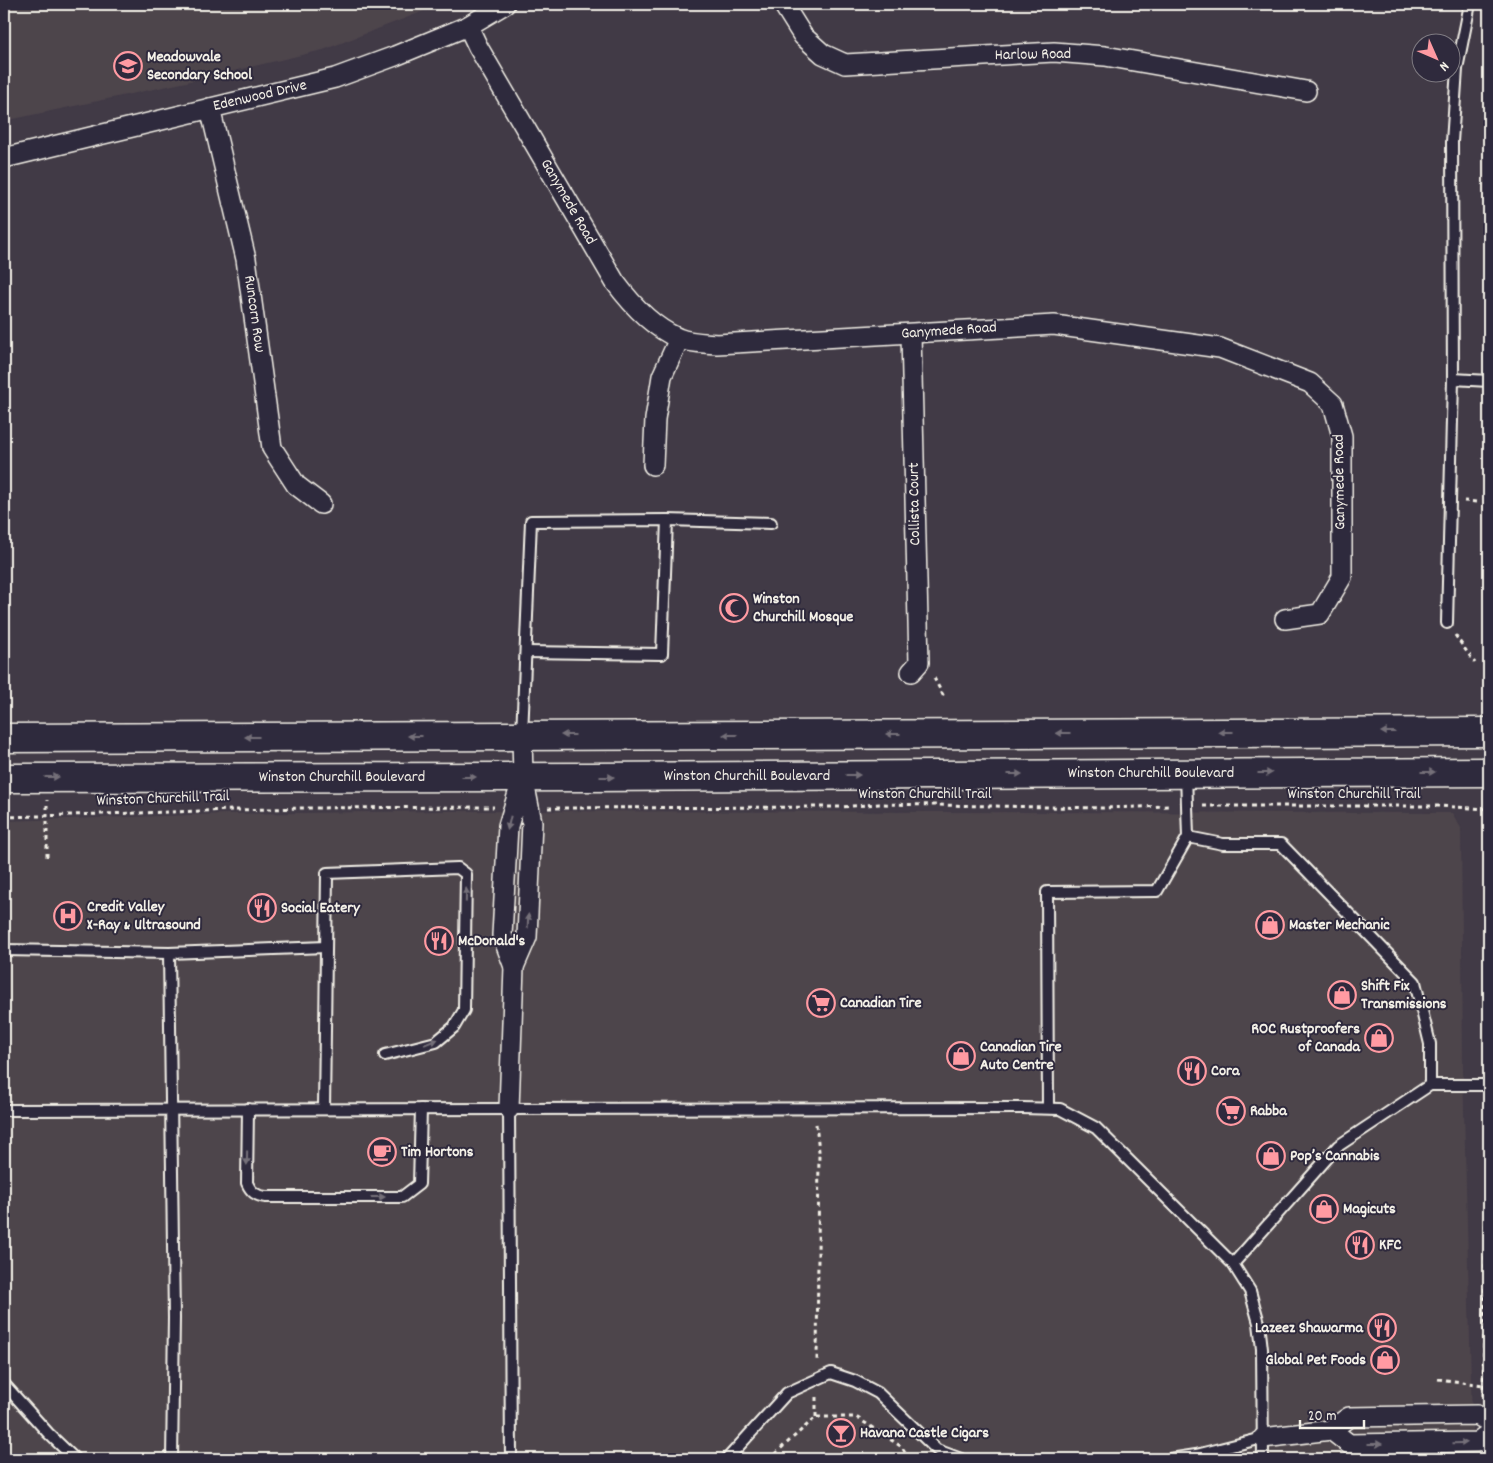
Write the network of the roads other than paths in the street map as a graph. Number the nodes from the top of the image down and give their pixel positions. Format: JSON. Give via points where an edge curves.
{"nodes":[{"id":1,"x":505,"y":4,"type":"edge"},
{"id":2,"x":783,"y":4,"type":"edge"},
{"id":3,"x":1470,"y":4,"type":"edge"},
{"id":4,"x":468,"y":26,"type":"junction"},
{"id":5,"x":1306,"y":91,"type":"dead end"},
{"id":6,"x":210,"y":108,"type":"junction"},
{"id":7,"x":4,"y":158,"type":"edge"},
{"id":8,"x":911,"y":334,"type":"junction"},
{"id":9,"x":679,"y":339,"type":"junction"},
{"id":10,"x":1453,"y":379,"type":"junction"},
{"id":11,"x":1489,"y":381,"type":"edge"},
{"id":12,"x":653,"y":465,"type":"dead end"},
{"id":13,"x":321,"y":504,"type":"dead end"},
{"id":14,"x":667,"y":520,"type":"junction"},
{"id":15,"x":771,"y":523,"type":"dead end"},
{"id":16,"x":1285,"y":619,"type":"dead end"},
{"id":17,"x":1448,"y":623,"type":"road end"},
{"id":18,"x":526,"y":652,"type":"junction"},
{"id":19,"x":911,"y":672,"type":"dead end"},
{"id":20,"x":1489,"y":732,"type":"edge"},
{"id":21,"x":522,"y":736,"type":"junction"},
{"id":22,"x":4,"y":738,"type":"edge"},
{"id":23,"x":1489,"y":772,"type":"edge"},
{"id":24,"x":1186,"y":773,"type":"junction"},
{"id":25,"x":523,"y":777,"type":"junction"},
{"id":26,"x":4,"y":778,"type":"edge"},
{"id":27,"x":1188,"y":837,"type":"junction"},
{"id":28,"x":326,"y":947,"type":"junction"},
{"id":29,"x":4,"y":950,"type":"edge"},
{"id":30,"x":169,"y":953,"type":"junction"},
{"id":31,"x":385,"y":1055,"type":"dead end"},
{"id":32,"x":1430,"y":1085,"type":"junction"},
{"id":33,"x":1489,"y":1085,"type":"edge"},
{"id":34,"x":1048,"y":1108,"type":"junction"},
{"id":35,"x":170,"y":1109,"type":"junction"},
{"id":36,"x":248,"y":1109,"type":"junction"},
{"id":37,"x":324,"y":1109,"type":"junction"},
{"id":38,"x":421,"y":1109,"type":"junction"},
{"id":39,"x":509,"y":1109,"type":"junction"},
{"id":40,"x":4,"y":1110,"type":"edge"},
{"id":41,"x":1233,"y":1264,"type":"junction"},
{"id":42,"x":4,"y":1384,"type":"edge"},
{"id":43,"x":1487,"y":1424,"type":"edge"},
{"id":44,"x":1331,"y":1430,"type":"junction"},
{"id":45,"x":1263,"y":1438,"type":"junction"},
{"id":46,"x":75,"y":1459,"type":"edge"},
{"id":47,"x":172,"y":1459,"type":"edge"},
{"id":48,"x":511,"y":1459,"type":"edge"},
{"id":49,"x":727,"y":1459,"type":"edge"},
{"id":50,"x":961,"y":1459,"type":"edge"},
{"id":51,"x":1170,"y":1459,"type":"edge"},
{"id":52,"x":1263,"y":1459,"type":"edge"}],
"edges":[{"from":1,"to":4,"type":"street","name":"Edenwood Drive"},
{"from":2,"to":5,"type":"street","name":"Harlow Road","via":[[803,36],[824,54],[845,64],[1054,52],[1105,56]]},
{"from":3,"to":10,"type":"lane","via":[[1457,69],[1452,142]]},
{"from":4,"to":6,"type":"street","name":"Edenwood Drive","via":[[335,78]]},
{"from":4,"to":9,"type":"street","name":"Ganymede Road","via":[[615,282],[633,306]]},
{"from":6,"to":7,"type":"street","name":"Edenwood Drive"},
{"from":6,"to":13,"type":"street","name":"Runcorn Row","via":[[246,259],[272,448],[296,485]]},
{"from":8,"to":9,"type":"street","name":"Ganymede Road","via":[[717,344]]},
{"from":8,"to":16,"type":"street","name":"Ganymede Road","via":[[1054,325],[1220,348],[1310,383],[1333,404],[1342,436],[1342,577],[1320,614]]},
{"from":8,"to":19,"type":"street","name":"Collista Court","via":[[919,663]]},
{"from":9,"to":12,"type":"street","via":[[662,376],[655,419]]},
{"from":10,"to":11,"type":"lane"},
{"from":10,"to":17,"type":"lane"},
{"from":14,"to":15,"type":"lane"},
{"from":14,"to":18,"type":"lane","via":[[532,521]]},
{"from":14,"to":18,"type":"lane","via":[[662,654]]},
{"from":18,"to":21,"type":"lane"},
{"from":20,"to":21,"type":"main road","one_way":true},
{"from":21,"to":22,"type":"main road","one_way":true},
{"from":21,"to":25,"type":"street"},
{"from":24,"to":23,"type":"main road","name":"Winston Churchill Boulevard","one_way":true},
{"from":25,"to":24,"type":"main road","name":"Winston Churchill Boulevard","one_way":true},
{"from":24,"to":27,"type":"lane"},
{"from":26,"to":25,"type":"main road","name":"Winston Churchill Boulevard","one_way":true},
{"from":25,"to":39,"type":"street","via":[[532,822],[527,937],[514,967]]},
{"from":27,"to":32,"type":"lane","via":[[1223,844],[1281,844],[1288,851],[1415,982],[1430,1044]]},
{"from":27,"to":34,"type":"lane","via":[[1157,891],[1047,892]]},
{"from":28,"to":30,"type":"lane"},
{"from":31,"to":28,"type":"lane","one_way":true,"via":[[436,1042],[454,1027],[464,1010],[466,874],[458,868],[327,873]]},
{"from":28,"to":37,"type":"lane"},
{"from":29,"to":30,"type":"lane"},
{"from":30,"to":35,"type":"lane"},
{"from":32,"to":33,"type":"lane"},
{"from":32,"to":41,"type":"lane","via":[[1338,1146]]},
{"from":34,"to":39,"type":"lane"},
{"from":34,"to":41,"type":"lane","via":[[1060,1110],[1096,1128]]},
{"from":35,"to":36,"type":"lane"},
{"from":35,"to":40,"type":"lane"},
{"from":35,"to":47,"type":"lane","via":[[174,1318]]},
{"from":36,"to":37,"type":"lane"},
{"from":36,"to":38,"type":"lane","one_way":true,"via":[[247,1183],[258,1196],[276,1197],[407,1195],[419,1184]]},
{"from":37,"to":38,"type":"lane"},
{"from":38,"to":39,"type":"lane"},
{"from":39,"to":48,"type":"lane"},
{"from":41,"to":45,"type":"lane","via":[[1250,1291],[1259,1324]]},
{"from":42,"to":46,"type":"lane"},
{"from":43,"to":44,"type":"street","via":[[1478,1415],[1349,1417]]},
{"from":44,"to":43,"type":"street","one_way":true,"via":[[1349,1444],[1477,1442]]},
{"from":44,"to":45,"type":"street"},
{"from":45,"to":51,"type":"lane"},
{"from":45,"to":52,"type":"lane"},
{"from":49,"to":50,"type":"lane","via":[[787,1393],[831,1373],[878,1393],[937,1450]]}]}
